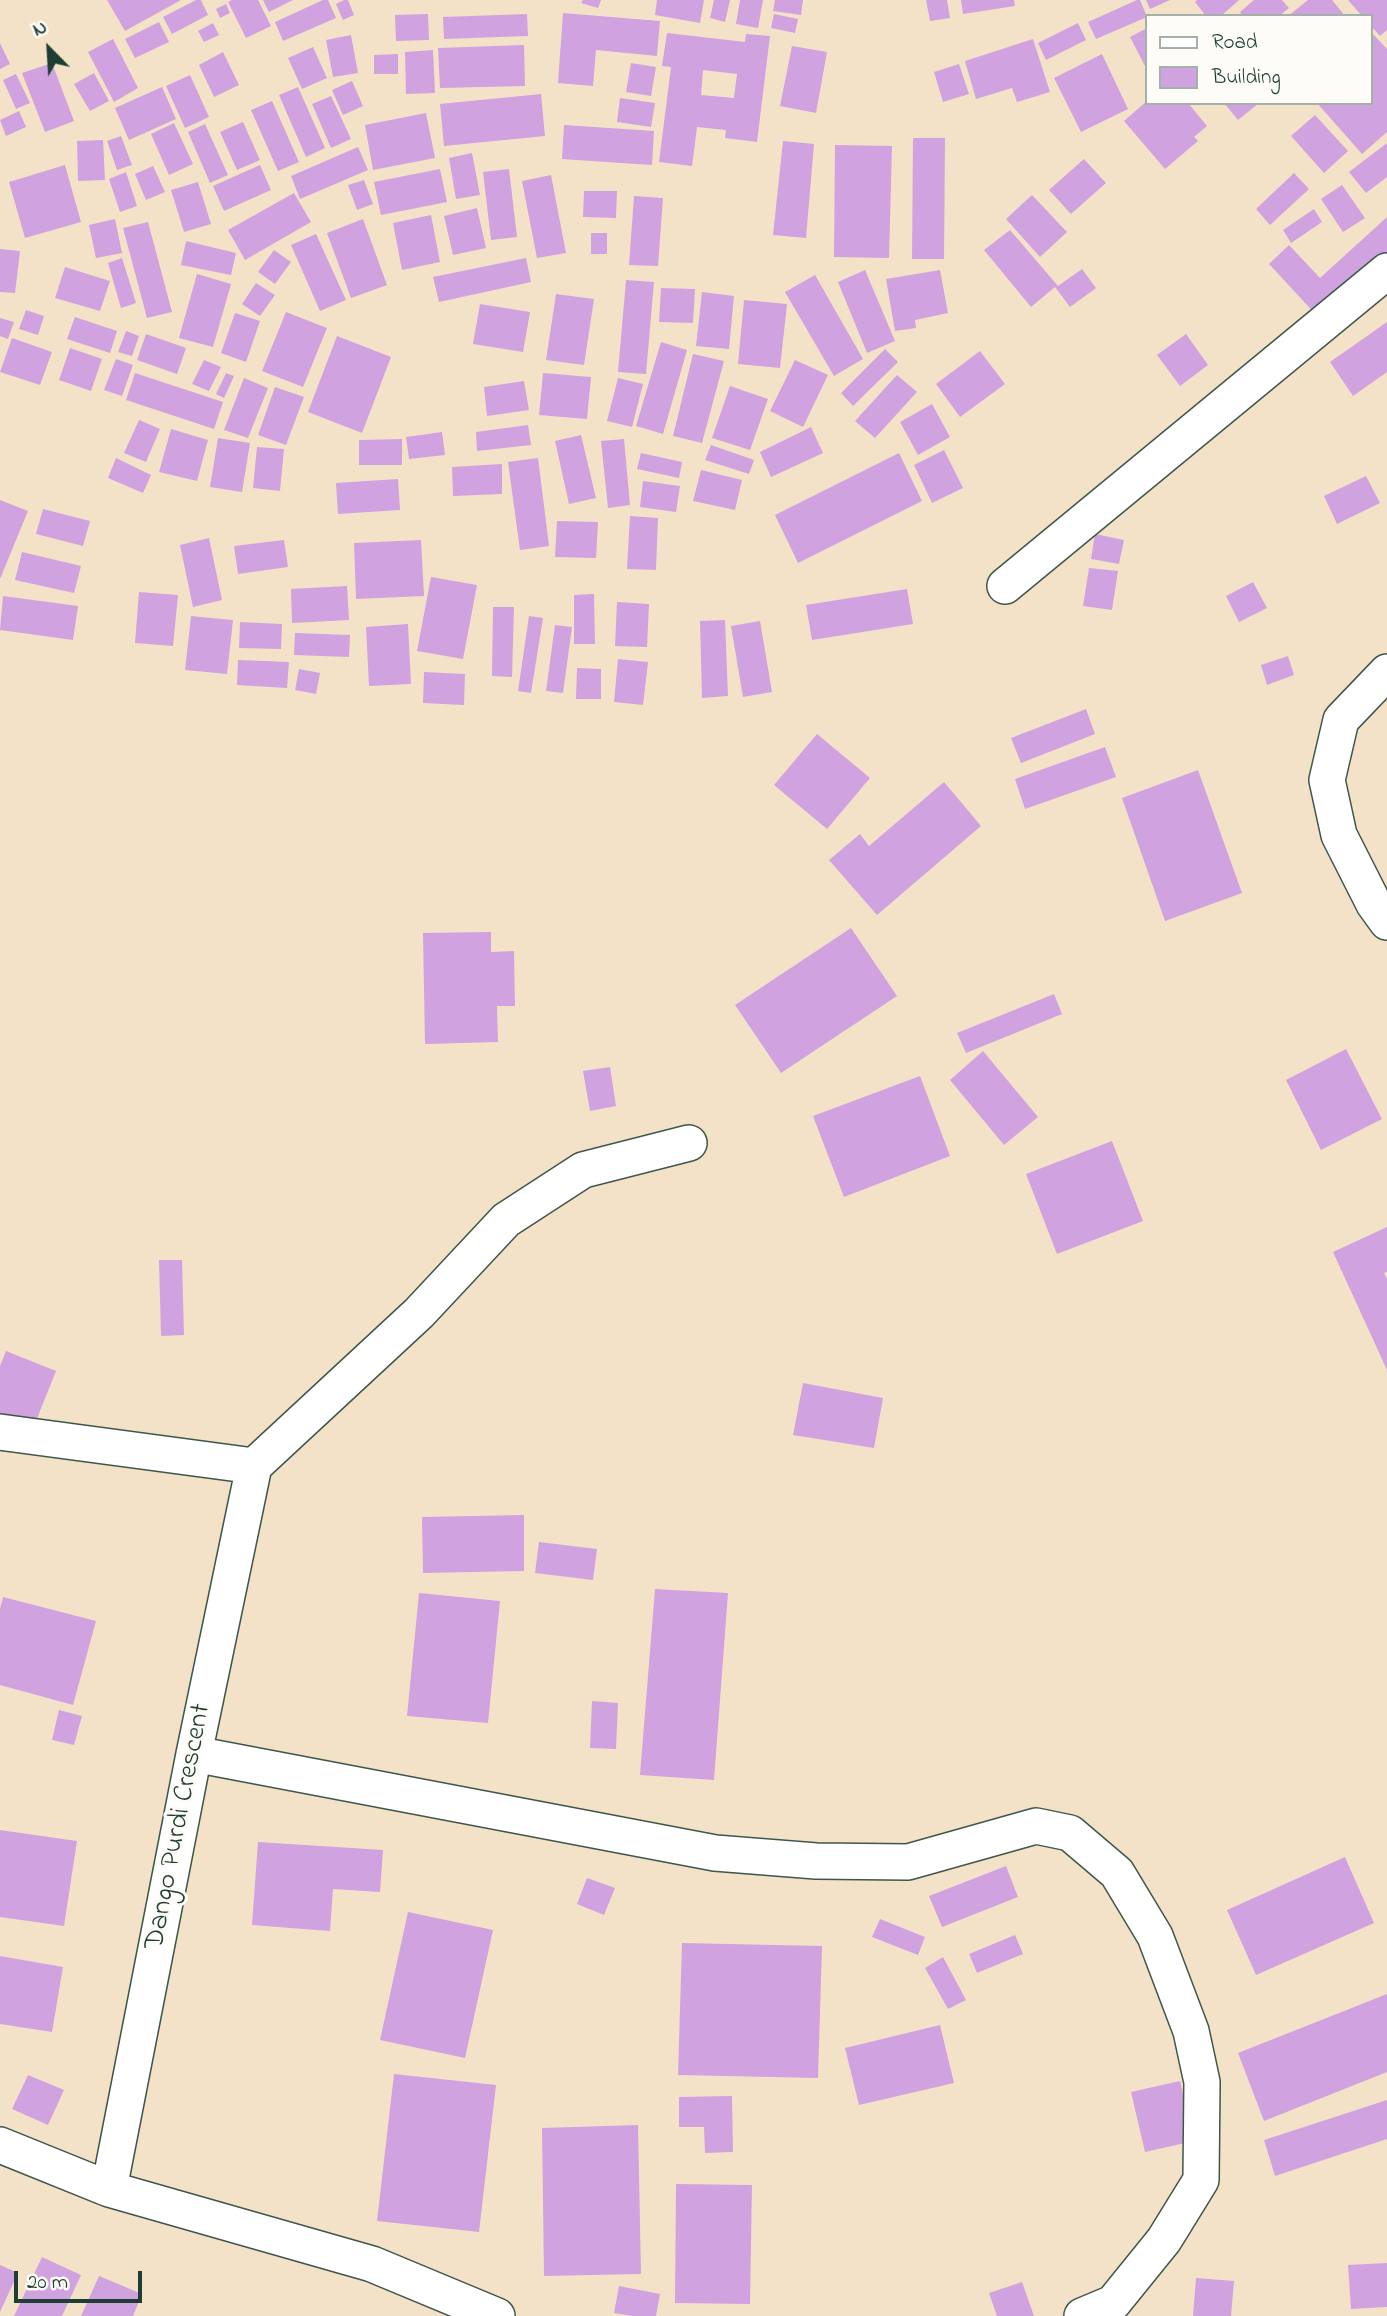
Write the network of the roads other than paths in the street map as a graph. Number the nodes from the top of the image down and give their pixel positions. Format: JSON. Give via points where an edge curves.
{"nodes":[{"id":1,"x":1387,"y":271,"type":"edge"},
{"id":2,"x":1005,"y":586,"type":"dead end"},
{"id":3,"x":1387,"y":673,"type":"edge"},
{"id":4,"x":1387,"y":922,"type":"edge"},
{"id":5,"x":690,"y":1143,"type":"dead end"},
{"id":6,"x":0,"y":1432,"type":"edge"},
{"id":7,"x":254,"y":1466,"type":"junction"},
{"id":8,"x":194,"y":1754,"type":"junction"},
{"id":9,"x":0,"y":2145,"type":"edge"},
{"id":10,"x":109,"y":2189,"type":"junction"},
{"id":11,"x":497,"y":2316,"type":"edge"},
{"id":12,"x":1082,"y":2316,"type":"edge"}],
"edges":[{"from":1,"to":2,"type":"street"},
{"from":3,"to":4,"type":"street","via":[[1341,720],[1327,780],[1339,835]]},
{"from":5,"to":7,"type":"street","via":[[583,1170],[506,1220],[419,1313]]},
{"from":6,"to":7,"type":"street"},
{"from":7,"to":8,"type":"street","name":"Dango Purdi Crescent"},
{"from":8,"to":10,"type":"street","name":"Dango Purdi Crescent"},
{"from":8,"to":12,"type":"street","via":[[715,1853],[908,1862],[1036,1826],[1070,1833],[1117,1874],[1155,1936],[1191,2031],[1202,2082],[1201,2180],[1164,2240],[1113,2303]]},
{"from":9,"to":10,"type":"street"},
{"from":10,"to":11,"type":"street","via":[[372,2264]]}]}
